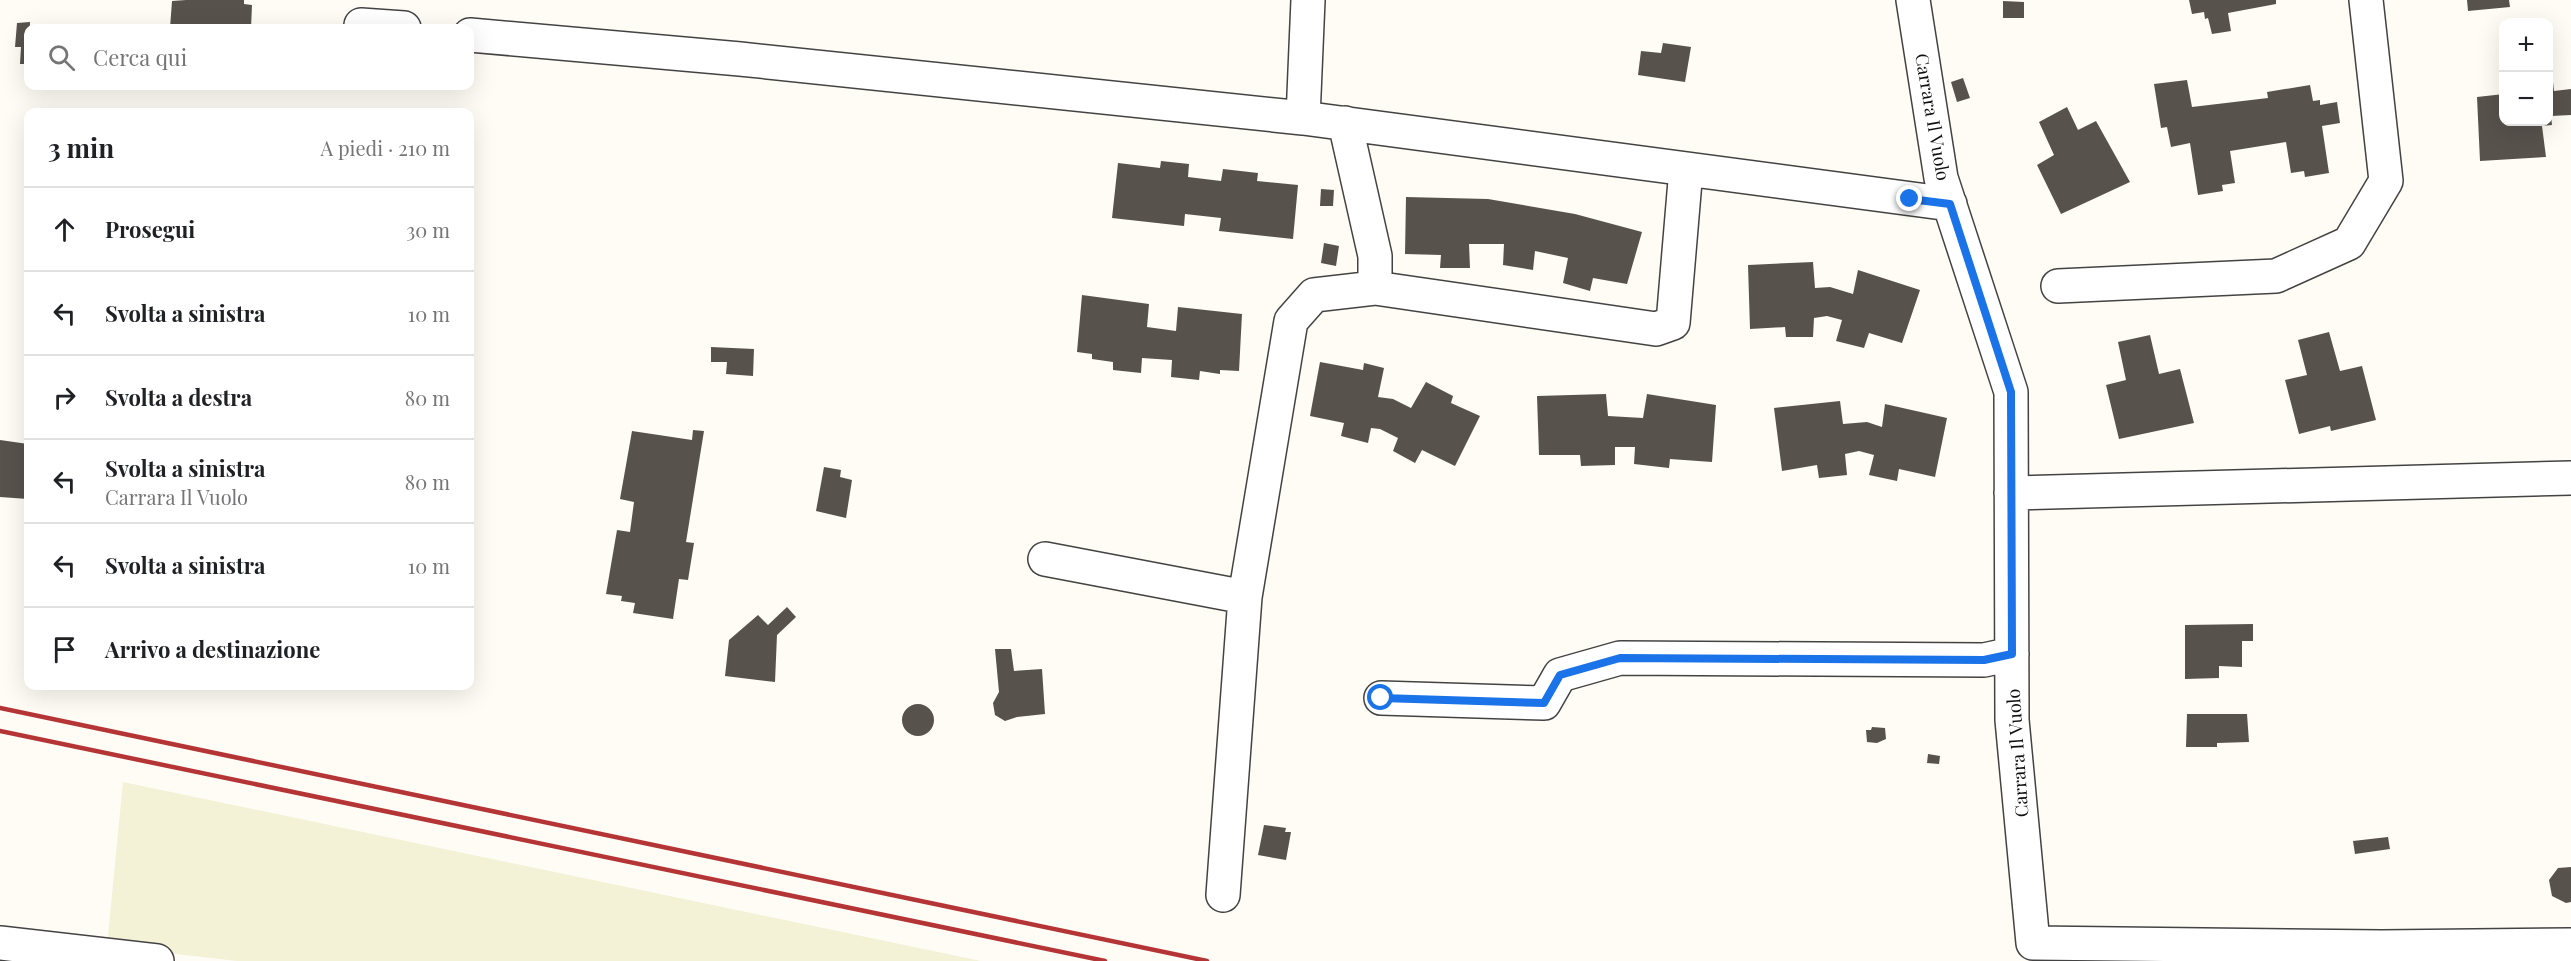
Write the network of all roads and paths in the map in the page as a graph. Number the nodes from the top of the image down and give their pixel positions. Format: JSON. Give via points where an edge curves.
{"nodes":[{"id":1,"x":1308,"y":0,"type":"edge"},
{"id":2,"x":1913,"y":0,"type":"edge"},
{"id":3,"x":2366,"y":0,"type":"edge"},
{"id":4,"x":474,"y":34,"type":"edge"},
{"id":5,"x":1303,"y":117,"type":"junction"},
{"id":6,"x":1345,"y":123,"type":"junction"},
{"id":7,"x":1686,"y":169,"type":"junction"},
{"id":8,"x":1950,"y":204,"type":"junction"},
{"id":9,"x":2058,"y":286,"type":"dead end"},
{"id":10,"x":1375,"y":288,"type":"junction"},
{"id":11,"x":2571,"y":478,"type":"edge"},
{"id":12,"x":2011,"y":493,"type":"junction"},
{"id":13,"x":1045,"y":559,"type":"dead end"},
{"id":14,"x":1245,"y":597,"type":"junction"},
{"id":15,"x":2012,"y":654,"type":"junction"},
{"id":16,"x":1381,"y":698,"type":"dead end"},
{"id":17,"x":1223,"y":895,"type":"dead end"},
{"id":18,"x":0,"y":943,"type":"edge"},
{"id":19,"x":2571,"y":945,"type":"edge"},
{"id":20,"x":2382,"y":954,"type":"edge"},
{"id":21,"x":157,"y":961,"type":"edge"}],
"edges":[{"from":1,"to":5,"type":"street"},
{"from":2,"to":8,"type":"street","name":"Carrara Il Vuolo","via":[[1941,178]]},
{"from":3,"to":9,"type":"street","via":[[2386,181],[2349,243],[2276,276]]},
{"from":4,"to":5,"type":"street"},
{"from":5,"to":6,"type":"street"},
{"from":6,"to":7,"type":"street"},
{"from":6,"to":10,"type":"street","via":[[1375,256]]},
{"from":7,"to":8,"type":"street"},
{"from":7,"to":10,"type":"street","via":[[1672,323],[1656,329]]},
{"from":8,"to":12,"type":"street","name":"Carrara Il Vuolo","via":[[2011,392]]},
{"from":10,"to":14,"type":"street","via":[[1314,295],[1291,321]]},
{"from":11,"to":12,"type":"street"},
{"from":12,"to":15,"type":"street","name":"Carrara Il Vuolo"},
{"from":13,"to":14,"type":"street"},
{"from":14,"to":17,"type":"street"},
{"from":15,"to":16,"type":"street","via":[[1984,660],[1620,658],[1560,675],[1544,703]]},
{"from":15,"to":20,"type":"street","name":"Carrara Il Vuolo","via":[[2012,720],[2033,943]]},
{"from":18,"to":21,"type":"street"},
{"from":19,"to":20,"type":"street"}]}
